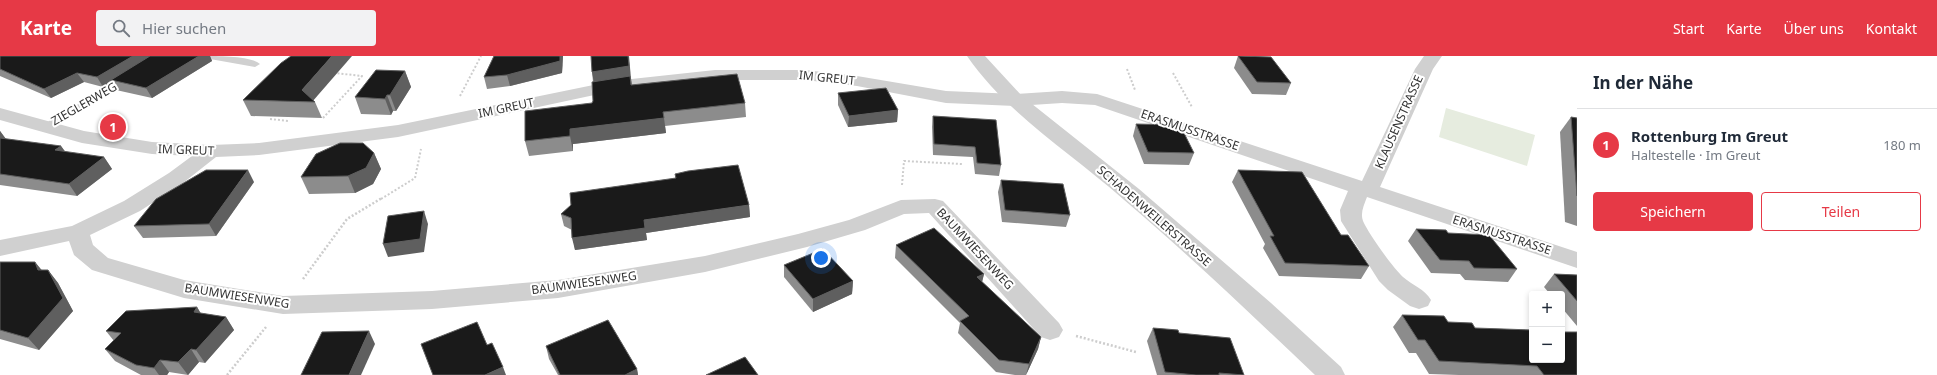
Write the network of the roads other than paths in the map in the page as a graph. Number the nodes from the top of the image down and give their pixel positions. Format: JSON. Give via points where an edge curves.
{"nodes":[{"id":1,"x":210,"y":56,"type":"edge"},
{"id":2,"x":976,"y":56,"type":"edge"},
{"id":3,"x":1433,"y":56,"type":"edge"},
{"id":4,"x":255,"y":64,"type":"dead end"},
{"id":5,"x":138,"y":72,"type":"edge"},
{"id":6,"x":1015,"y":100,"type":"junction"},
{"id":7,"x":0,"y":114,"type":"edge"},
{"id":8,"x":45,"y":127,"type":"junction"},
{"id":9,"x":211,"y":152,"type":"junction"},
{"id":10,"x":1364,"y":189,"type":"junction"},
{"id":11,"x":78,"y":232,"type":"junction"},
{"id":12,"x":0,"y":248,"type":"edge"},
{"id":13,"x":1577,"y":260,"type":"edge"},
{"id":14,"x":1419,"y":300,"type":"dead end"},
{"id":15,"x":1050,"y":330,"type":"road end"},
{"id":16,"x":1332,"y":375,"type":"edge"}],
"edges":[{"from":1,"to":4,"type":"lane"},
{"from":2,"to":6,"type":"street","name":"SCHADENWEILERSTRASSE"},
{"from":3,"to":10,"type":"street","name":"KLAUSENSTRASSE","via":[[1424,69]]},
{"from":5,"to":8,"type":"lane","name":"ZIEGLERWEG"},
{"from":6,"to":9,"type":"street","name":"IM GREUT","via":[[946,97],[857,81],[805,75],[715,75],[613,86],[391,132],[259,149]]},
{"from":6,"to":10,"type":"street","name":"ERASMUSSTRASSE","via":[[1062,97],[1097,100]]},
{"from":6,"to":16,"type":"street","name":"SCHADENWEILERSTRASSE","via":[[1143,205],[1262,309]]},
{"from":7,"to":8,"type":"street","name":"IM GREUT"},
{"from":8,"to":9,"type":"street","name":"IM GREUT","via":[[82,137],[152,148]]},
{"from":9,"to":11,"type":"street","via":[[132,206]]},
{"from":10,"to":13,"type":"street","name":"ERASMUSSTRASSE"},
{"from":10,"to":14,"type":"street","via":[[1351,210],[1352,221],[1387,275]]},
{"from":11,"to":12,"type":"street"},
{"from":11,"to":15,"type":"street","name":"BAUMWIESENWEG","via":[[82,249],[100,264],[184,288],[283,305],[432,300],[558,288],[705,264],[799,242],[857,225],[901,208],[935,206]]}]}
